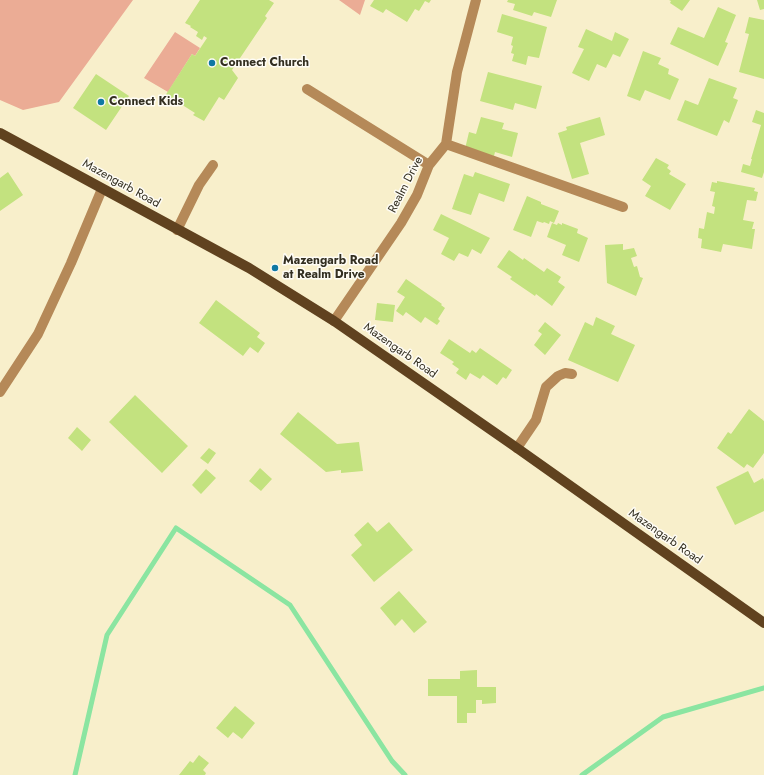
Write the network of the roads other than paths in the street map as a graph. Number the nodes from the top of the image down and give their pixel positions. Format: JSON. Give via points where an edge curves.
{"nodes":[{"id":1,"x":476,"y":0,"type":"edge"},
{"id":2,"x":307,"y":89,"type":"dead end"},
{"id":3,"x":0,"y":134,"type":"edge"},
{"id":4,"x":446,"y":144,"type":"junction"},
{"id":5,"x":213,"y":165,"type":"dead end"},
{"id":6,"x":429,"y":165,"type":"junction"},
{"id":7,"x":102,"y":189,"type":"junction"},
{"id":8,"x":623,"y":207,"type":"dead end"},
{"id":9,"x":177,"y":230,"type":"junction"},
{"id":10,"x":334,"y":321,"type":"junction"},
{"id":11,"x":572,"y":374,"type":"dead end"},
{"id":12,"x":0,"y":392,"type":"edge"},
{"id":13,"x":517,"y":448,"type":"junction"},
{"id":14,"x":764,"y":623,"type":"edge"}],
"edges":[{"from":1,"to":4,"type":"street","via":[[457,72]]},
{"from":2,"to":6,"type":"street"},
{"from":3,"to":7,"type":"main road","name":"Mazengarb Road"},
{"from":4,"to":6,"type":"street","name":"Realm Drive"},
{"from":4,"to":8,"type":"street"},
{"from":5,"to":9,"type":"street","via":[[199,186]]},
{"from":6,"to":10,"type":"street","name":"Realm Drive","via":[[417,195],[401,223]]},
{"from":7,"to":9,"type":"main road","name":"Mazengarb Road"},
{"from":7,"to":12,"type":"street","via":[[38,334]]},
{"from":9,"to":10,"type":"main road","name":"Mazengarb Road","via":[[249,268]]},
{"from":10,"to":13,"type":"main road","name":"Mazengarb Road"},
{"from":11,"to":13,"type":"street","via":[[558,376],[546,387],[536,420]]},
{"from":13,"to":14,"type":"main road","name":"Mazengarb Road"}]}
